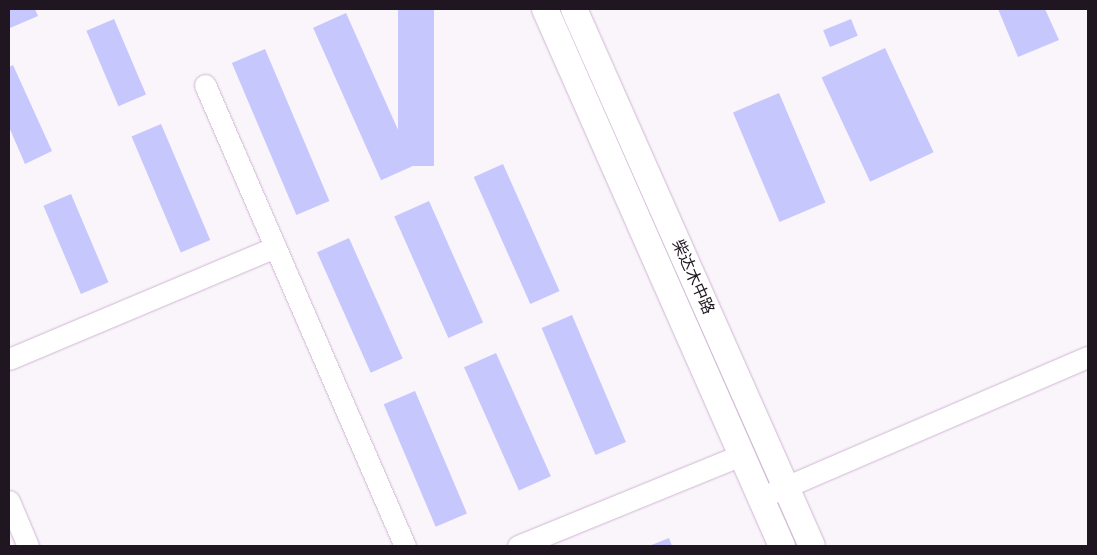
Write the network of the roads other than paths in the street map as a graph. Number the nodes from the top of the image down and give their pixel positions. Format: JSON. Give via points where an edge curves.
{"nodes":[{"id":1,"x":545,"y":9,"type":"edge"},
{"id":2,"x":574,"y":9,"type":"edge"},
{"id":3,"x":204,"y":85,"type":"dead end"},
{"id":4,"x":275,"y":247,"type":"junction"},
{"id":5,"x":1088,"y":357,"type":"edge"},
{"id":6,"x":9,"y":360,"type":"edge"},
{"id":7,"x":742,"y":454,"type":"junction"},
{"id":8,"x":786,"y":486,"type":"junction"},
{"id":9,"x":760,"y":498,"type":"junction"},
{"id":10,"x":9,"y":501,"type":"edge"},
{"id":11,"x":28,"y":546,"type":"edge"},
{"id":12,"x":405,"y":546,"type":"edge"},
{"id":13,"x":518,"y":546,"type":"edge"},
{"id":14,"x":782,"y":546,"type":"edge"},
{"id":15,"x":812,"y":546,"type":"edge"}],
"edges":[{"from":1,"to":7,"type":"main road","name":"柴达木中路"},
{"from":2,"to":8,"type":"main road","name":"柴达木中路"},
{"from":3,"to":4,"type":"street"},
{"from":4,"to":6,"type":"street"},
{"from":4,"to":12,"type":"street"},
{"from":5,"to":8,"type":"street"},
{"from":7,"to":9,"type":"main road","name":"柴达木中路"},
{"from":7,"to":13,"type":"street"},
{"from":8,"to":9,"type":"street"},
{"from":8,"to":15,"type":"main road","name":"柴达木中路"},
{"from":9,"to":14,"type":"main road","name":"柴达木中路"},
{"from":10,"to":11,"type":"street"}]}
